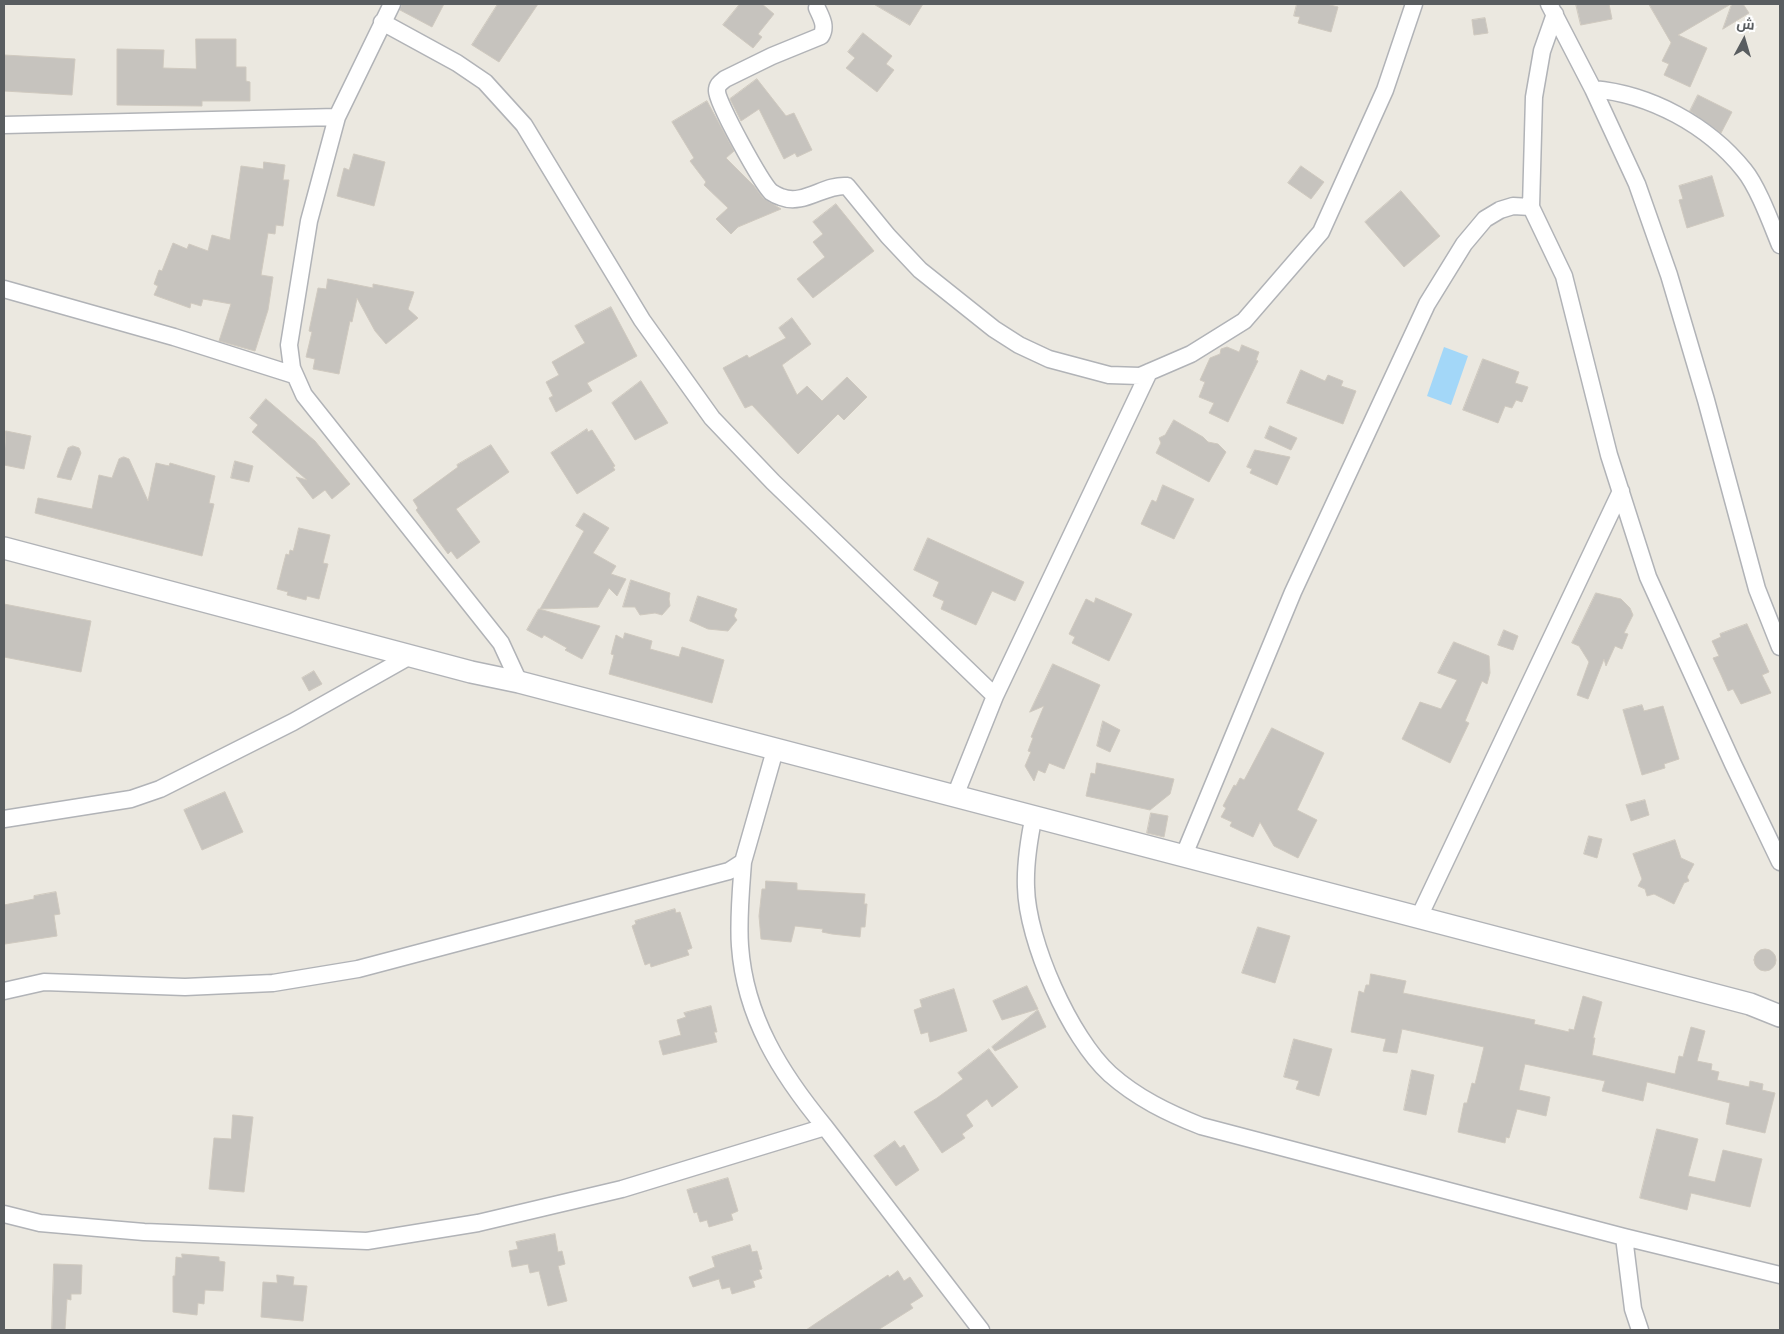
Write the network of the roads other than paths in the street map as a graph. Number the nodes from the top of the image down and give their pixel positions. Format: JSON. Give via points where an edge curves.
{"nodes":[{"id":1,"x":392,"y":4,"type":"edge"},
{"id":2,"x":1414,"y":4,"type":"edge"},
{"id":3,"x":817,"y":8,"type":"dead end"},
{"id":4,"x":1552,"y":9,"type":"edge"},
{"id":5,"x":382,"y":22,"type":"junction"},
{"id":6,"x":1593,"y":90,"type":"junction"},
{"id":7,"x":337,"y":117,"type":"junction"},
{"id":8,"x":4,"y":125,"type":"edge"},
{"id":9,"x":1531,"y":207,"type":"junction"},
{"id":10,"x":1780,"y":245,"type":"edge"},
{"id":11,"x":4,"y":289,"type":"edge"},
{"id":12,"x":1149,"y":372,"type":"junction"},
{"id":13,"x":294,"y":375,"type":"junction"},
{"id":14,"x":1620,"y":491,"type":"junction"},
{"id":15,"x":4,"y":548,"type":"edge"},
{"id":16,"x":1780,"y":647,"type":"edge"},
{"id":17,"x":410,"y":656,"type":"junction"},
{"id":18,"x":519,"y":682,"type":"junction"},
{"id":19,"x":995,"y":696,"type":"junction"},
{"id":20,"x":776,"y":750,"type":"junction"},
{"id":21,"x":955,"y":796,"type":"junction"},
{"id":22,"x":1034,"y":816,"type":"junction"},
{"id":23,"x":4,"y":819,"type":"edge"},
{"id":24,"x":1184,"y":854,"type":"junction"},
{"id":25,"x":743,"y":862,"type":"junction"},
{"id":26,"x":1780,"y":862,"type":"edge"},
{"id":27,"x":1419,"y":917,"type":"junction"},
{"id":28,"x":4,"y":991,"type":"edge"},
{"id":29,"x":1780,"y":1016,"type":"edge"},
{"id":30,"x":825,"y":1127,"type":"junction"},
{"id":31,"x":4,"y":1214,"type":"edge"},
{"id":32,"x":1624,"y":1237,"type":"junction"},
{"id":33,"x":1780,"y":1275,"type":"edge"},
{"id":34,"x":981,"y":1330,"type":"edge"},
{"id":35,"x":1640,"y":1330,"type":"edge"}],
"edges":[{"from":1,"to":5,"type":"street"},
{"from":2,"to":12,"type":"street","via":[[1385,90],[1322,232],[1244,321],[1191,354]]},
{"from":3,"to":12,"type":"street","via":[[824,23],[821,36],[725,79],[717,88],[730,122],[771,191],[787,199],[805,198],[828,188],[847,186],[920,270],[1019,346],[1049,359],[1110,375],[1140,376]]},
{"from":4,"to":6,"type":"street"},
{"from":4,"to":9,"type":"street","via":[[1534,97]]},
{"from":5,"to":7,"type":"street"},
{"from":5,"to":19,"type":"street","via":[[485,82],[524,125],[642,320],[712,418],[773,482]]},
{"from":6,"to":10,"type":"street","via":[[1619,92],[1646,100],[1705,132],[1744,170]]},
{"from":6,"to":16,"type":"street","via":[[1638,184],[1669,276],[1757,589]]},
{"from":7,"to":8,"type":"street"},
{"from":7,"to":13,"type":"street","via":[[308,221],[296,292],[289,345]]},
{"from":9,"to":14,"type":"street","via":[[1564,276]]},
{"from":9,"to":24,"type":"street","via":[[1513,206],[1485,219],[1464,244],[1427,304],[1293,592]]},
{"from":11,"to":13,"type":"street"},
{"from":12,"to":19,"type":"street"},
{"from":13,"to":18,"type":"street","via":[[304,395],[501,643]]},
{"from":14,"to":26,"type":"street","via":[[1648,577]]},
{"from":14,"to":27,"type":"street"},
{"from":15,"to":17,"type":"street"},
{"from":17,"to":18,"type":"street"},
{"from":17,"to":23,"type":"street","via":[[293,722],[160,789],[122,801]]},
{"from":18,"to":20,"type":"street"},
{"from":19,"to":21,"type":"street"},
{"from":20,"to":21,"type":"street"},
{"from":20,"to":25,"type":"street"},
{"from":21,"to":22,"type":"street"},
{"from":22,"to":24,"type":"street"},
{"from":22,"to":32,"type":"street","via":[[1026,862],[1026,889],[1040,955],[1060,1000],[1084,1041],[1108,1072],[1134,1093],[1165,1111],[1202,1126]]},
{"from":24,"to":27,"type":"street"},
{"from":25,"to":28,"type":"street","via":[[729,871],[358,969],[272,983],[185,987],[44,982]]},
{"from":25,"to":30,"type":"street","via":[[740,946],[748,996],[763,1036],[781,1068]]},
{"from":27,"to":29,"type":"street","via":[[1750,1004]]},
{"from":30,"to":31,"type":"street","via":[[622,1189],[478,1223],[367,1241],[144,1232],[40,1223]]},
{"from":30,"to":34,"type":"street"},
{"from":32,"to":33,"type":"street"},
{"from":32,"to":35,"type":"street","via":[[1633,1309]]}]}
